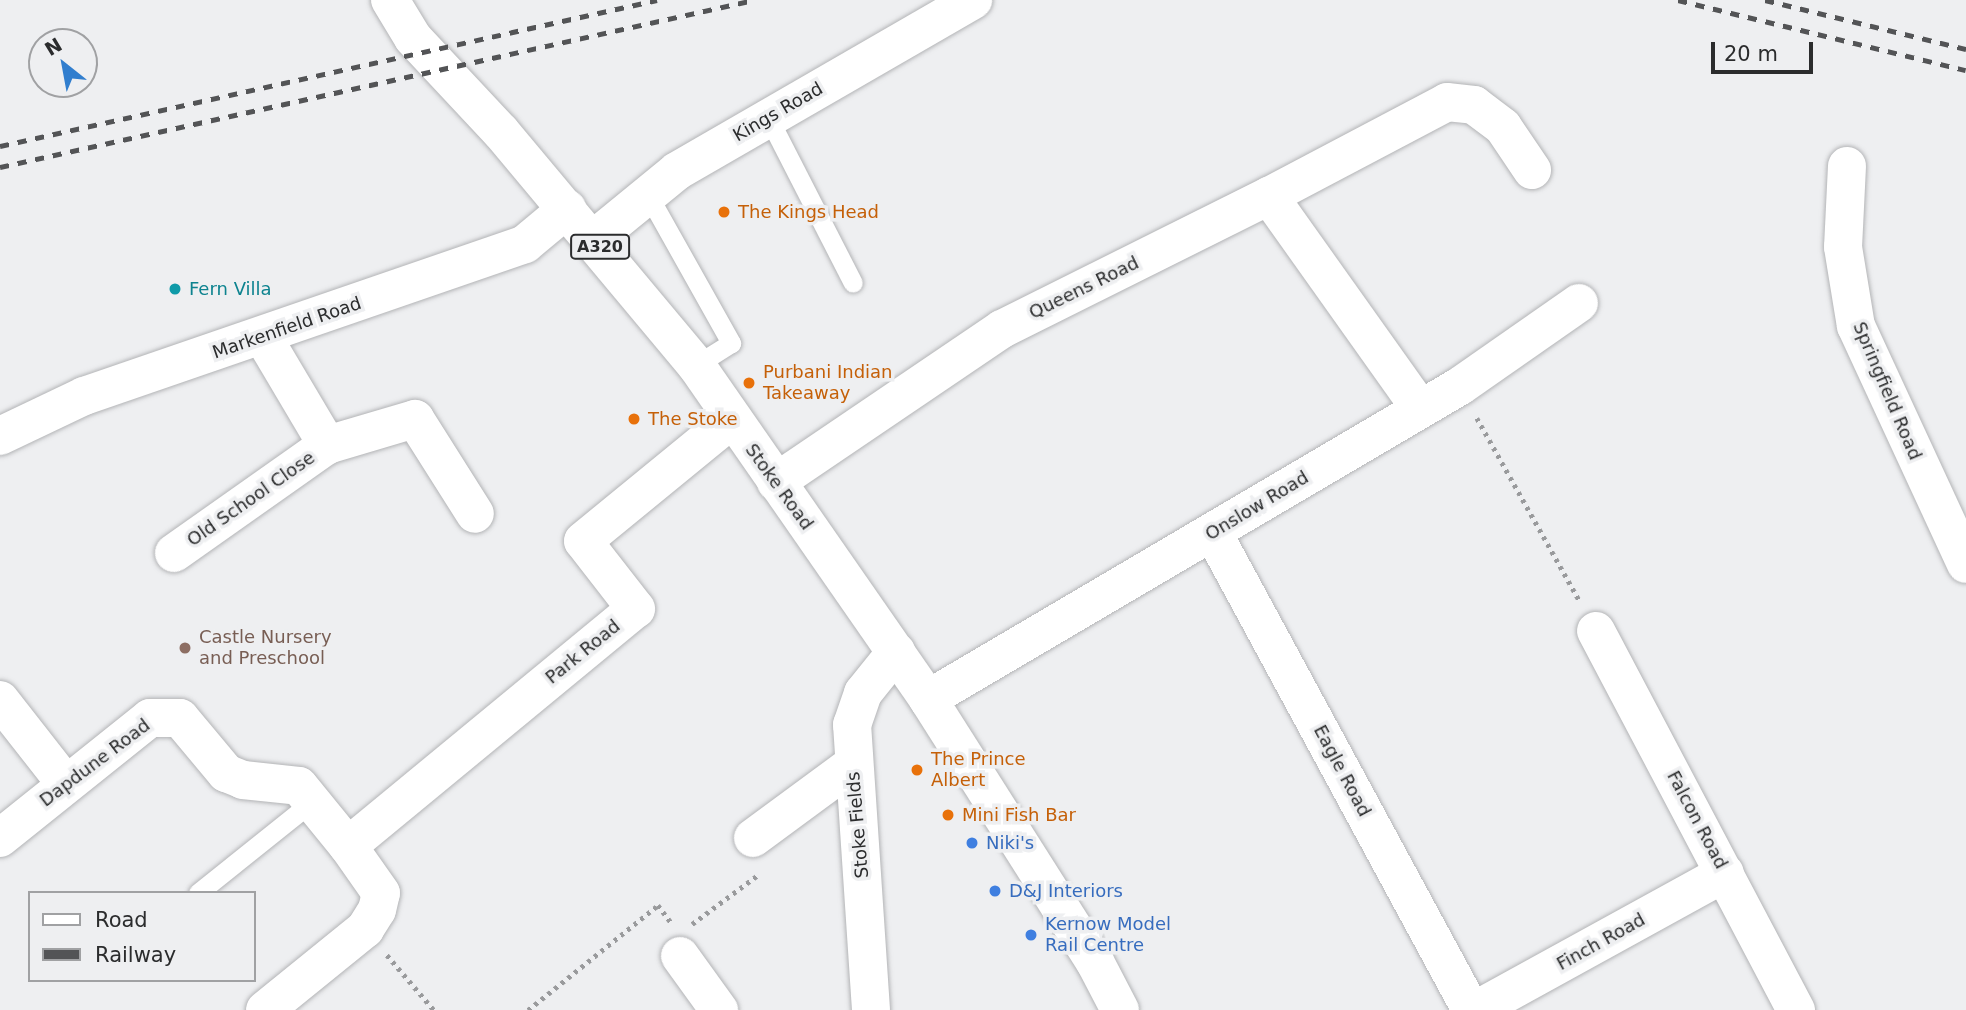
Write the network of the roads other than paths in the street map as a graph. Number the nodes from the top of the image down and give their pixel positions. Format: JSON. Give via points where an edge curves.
{"nodes":[{"id":1,"x":390,"y":0,"type":"edge"},
{"id":2,"x":973,"y":0,"type":"edge"},
{"id":3,"x":768,"y":117,"type":"junction"},
{"id":4,"x":1847,"y":166,"type":"dead end"},
{"id":5,"x":1532,"y":170,"type":"dead end"},
{"id":6,"x":648,"y":195,"type":"junction"},
{"id":7,"x":1269,"y":196,"type":"junction"},
{"id":8,"x":567,"y":209,"type":"junction"},
{"id":9,"x":594,"y":239,"type":"junction"},
{"id":10,"x":853,"y":283,"type":"dead end"},
{"id":11,"x":1579,"y":303,"type":"dead end"},
{"id":12,"x":262,"y":337,"type":"junction"},
{"id":13,"x":696,"y":365,"type":"junction"},
{"id":14,"x":1419,"y":407,"type":"junction"},
{"id":15,"x":731,"y":420,"type":"junction"},
{"id":16,"x":0,"y":436,"type":"edge"},
{"id":17,"x":327,"y":445,"type":"junction"},
{"id":18,"x":776,"y":482,"type":"junction"},
{"id":19,"x":475,"y":514,"type":"dead end"},
{"id":20,"x":1213,"y":533,"type":"junction"},
{"id":21,"x":174,"y":553,"type":"dead end"},
{"id":22,"x":1966,"y":564,"type":"edge"},
{"id":23,"x":1596,"y":631,"type":"road end"},
{"id":24,"x":896,"y":652,"type":"junction"},
{"id":25,"x":928,"y":699,"type":"junction"},
{"id":26,"x":0,"y":700,"type":"edge"},
{"id":27,"x":852,"y":765,"type":"junction"},
{"id":28,"x":65,"y":783,"type":"junction"},
{"id":29,"x":306,"y":794,"type":"junction"},
{"id":30,"x":0,"y":838,"type":"edge"},
{"id":31,"x":753,"y":838,"type":"dead end"},
{"id":32,"x":348,"y":846,"type":"junction"},
{"id":33,"x":1725,"y":873,"type":"junction"},
{"id":34,"x":200,"y":891,"type":"edge"},
{"id":35,"x":680,"y":956,"type":"dead end"},
{"id":36,"x":265,"y":1010,"type":"edge"},
{"id":37,"x":719,"y":1010,"type":"edge"},
{"id":38,"x":871,"y":1010,"type":"edge"},
{"id":39,"x":1120,"y":1010,"type":"edge"},
{"id":40,"x":1471,"y":1010,"type":"edge"},
{"id":41,"x":1476,"y":1010,"type":"edge"},
{"id":42,"x":1796,"y":1010,"type":"edge"}],
"edges":[{"from":1,"to":8,"type":"street","name":"Stoke Road","number":"A320","via":[[413,38]]},
{"from":2,"to":3,"type":"street","name":"Kings Road"},
{"from":3,"to":6,"type":"street","name":"Kings Road","via":[[677,171]]},
{"from":3,"to":10,"type":"lane"},
{"from":4,"to":22,"type":"street","name":"Springfield Road","via":[[1843,247],[1856,327]]},
{"from":5,"to":7,"type":"street","name":"Queens Road","via":[[1503,127],[1474,105],[1447,102]]},
{"from":6,"to":9,"type":"street","name":"Kings Road"},
{"from":6,"to":13,"type":"lane","via":[[731,343]]},
{"from":7,"to":14,"type":"street"},
{"from":7,"to":18,"type":"street","name":"Queens Road","via":[[1002,328]]},
{"from":8,"to":9,"type":"street","name":"Stoke Road","number":"A320"},
{"from":8,"to":12,"type":"street","name":"Markenfield Road","via":[[525,244]]},
{"from":9,"to":13,"type":"street","name":"Stoke Road","number":"A320"},
{"from":11,"to":14,"type":"street","name":"Onslow Road","via":[[1460,386]]},
{"from":12,"to":16,"type":"street","name":"Markenfield Road","via":[[84,396]]},
{"from":12,"to":17,"type":"street","name":"Old School Close"},
{"from":13,"to":15,"type":"street","name":"Stoke Road","number":"A320"},
{"from":14,"to":20,"type":"street","name":"Onslow Road"},
{"from":15,"to":18,"type":"street","name":"Stoke Road","number":"A320"},
{"from":15,"to":32,"type":"street","name":"Park Road","via":[[583,541],[636,609]]},
{"from":17,"to":19,"type":"street","name":"Old School Close","via":[[415,419]]},
{"from":17,"to":21,"type":"street","name":"Old School Close"},
{"from":18,"to":24,"type":"street","name":"Stoke Road","number":"A320"},
{"from":20,"to":25,"type":"street","name":"Onslow Road"},
{"from":20,"to":40,"type":"street","name":"Eagle Road"},
{"from":23,"to":33,"type":"street","name":"Falcon Road"},
{"from":24,"to":25,"type":"street","name":"Stoke Road","number":"A320"},
{"from":24,"to":27,"type":"street","name":"Stoke Fields","via":[[863,693],[852,725]]},
{"from":25,"to":39,"type":"street","name":"Stoke Road","number":"A320","via":[[1095,962]]},
{"from":26,"to":28,"type":"street"},
{"from":27,"to":31,"type":"street"},
{"from":27,"to":38,"type":"street","name":"Stoke Fields"},
{"from":28,"to":29,"type":"street","name":"Dapdune Road","via":[[150,718],[180,718],[226,773]]},
{"from":28,"to":30,"type":"street","name":"Dapdune Road"},
{"from":29,"to":32,"type":"street"},
{"from":29,"to":34,"type":"lane"},
{"from":32,"to":36,"type":"street","via":[[381,893],[365,929]]},
{"from":33,"to":41,"type":"street","name":"Finch Road"},
{"from":33,"to":42,"type":"street","name":"Falcon Road"},
{"from":35,"to":37,"type":"street"}]}
